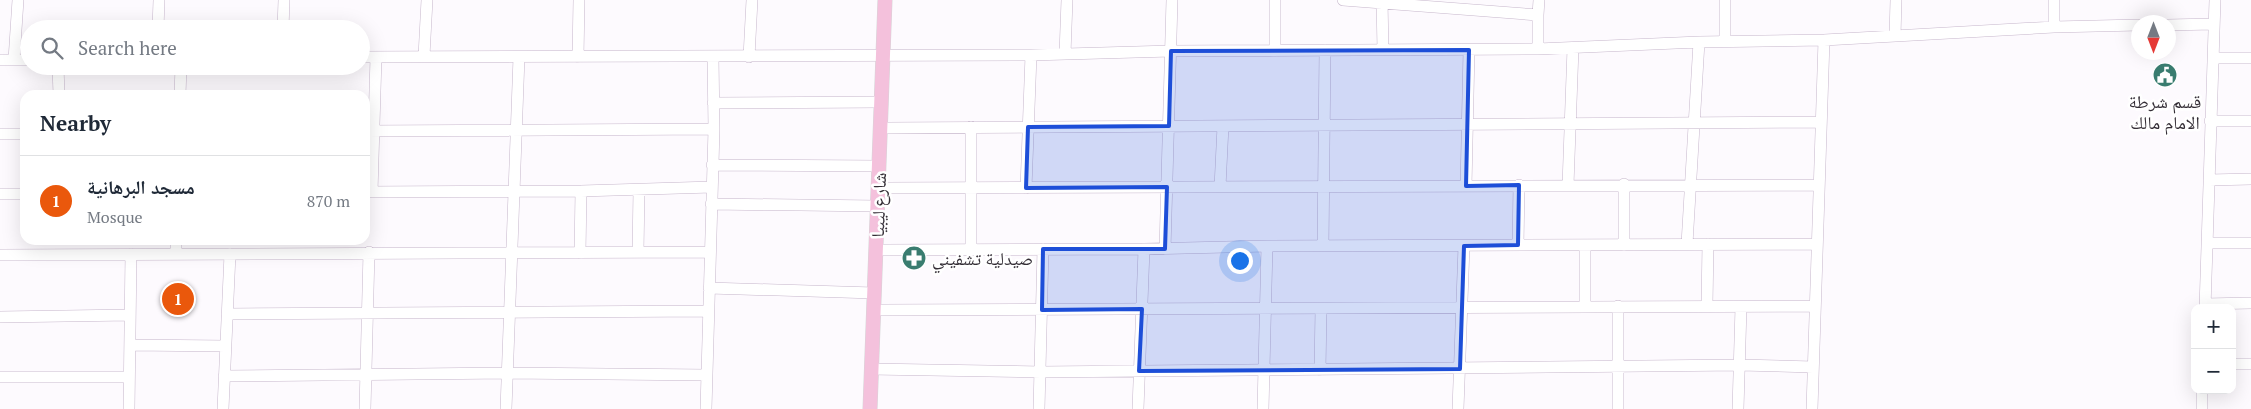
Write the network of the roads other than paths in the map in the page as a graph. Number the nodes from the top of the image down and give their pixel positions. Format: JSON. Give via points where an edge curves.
{"nodes":[{"id":1,"x":18,"y":0,"type":"edge"},
{"id":2,"x":159,"y":0,"type":"edge"},
{"id":3,"x":284,"y":0,"type":"edge"},
{"id":4,"x":427,"y":0,"type":"edge"},
{"id":5,"x":578,"y":0,"type":"edge"},
{"id":6,"x":752,"y":0,"type":"edge"},
{"id":7,"x":885,"y":0,"type":"edge"},
{"id":8,"x":892,"y":0,"type":"edge"},
{"id":9,"x":1067,"y":0,"type":"edge"},
{"id":10,"x":1172,"y":0,"type":"edge"},
{"id":11,"x":1275,"y":0,"type":"edge"},
{"id":12,"x":1343,"y":0,"type":"edge"},
{"id":13,"x":1539,"y":0,"type":"edge"},
{"id":14,"x":1725,"y":0,"type":"edge"},
{"id":15,"x":1896,"y":0,"type":"edge"},
{"id":16,"x":2054,"y":0,"type":"edge"},
{"id":17,"x":2214,"y":0,"type":"edge"},
{"id":18,"x":1382,"y":2,"type":"edge"},
{"id":19,"x":1538,"y":15,"type":"junction"},
{"id":20,"x":158,"y":20,"type":"edge"},
{"id":21,"x":283,"y":20,"type":"edge"},
{"id":22,"x":2213,"y":24,"type":"junction"},
{"id":23,"x":2131,"y":25,"type":"edge"},
{"id":24,"x":2176,"y":25,"type":"edge"},
{"id":25,"x":2054,"y":27,"type":"junction"},
{"id":26,"x":1894,"y":36,"type":"junction"},
{"id":27,"x":1824,"y":40,"type":"junction"},
{"id":28,"x":1725,"y":41,"type":"junction"},
{"id":29,"x":1699,"y":42,"type":"junction"},
{"id":30,"x":1573,"y":48,"type":"junction"},
{"id":31,"x":1538,"y":49,"type":"junction"},
{"id":32,"x":1325,"y":50,"type":"junction"},
{"id":33,"x":1383,"y":50,"type":"junction"},
{"id":34,"x":1469,"y":50,"type":"junction"},
{"id":35,"x":1171,"y":51,"type":"junction"},
{"id":36,"x":1275,"y":51,"type":"junction"},
{"id":37,"x":1065,"y":54,"type":"junction"},
{"id":38,"x":1031,"y":55,"type":"junction"},
{"id":39,"x":424,"y":56,"type":"junction"},
{"id":40,"x":887,"y":56,"type":"junction"},
{"id":41,"x":370,"y":57,"type":"edge"},
{"id":42,"x":376,"y":57,"type":"junction"},
{"id":43,"x":518,"y":57,"type":"junction"},
{"id":44,"x":578,"y":57,"type":"junction"},
{"id":45,"x":713,"y":57,"type":"junction"},
{"id":46,"x":749,"y":57,"type":"junction"},
{"id":47,"x":2213,"y":58,"type":"junction"},
{"id":48,"x":2251,"y":58,"type":"edge"},
{"id":49,"x":0,"y":60,"type":"edge"},
{"id":50,"x":14,"y":60,"type":"junction"},
{"id":51,"x":20,"y":60,"type":"edge"},
{"id":52,"x":58,"y":75,"type":"edge"},
{"id":53,"x":181,"y":75,"type":"edge"},
{"id":54,"x":58,"y":90,"type":"edge"},
{"id":55,"x":180,"y":90,"type":"edge"},
{"id":56,"x":880,"y":102,"type":"junction"},
{"id":57,"x":713,"y":103,"type":"junction"},
{"id":58,"x":2210,"y":121,"type":"junction"},
{"id":59,"x":2251,"y":121,"type":"edge"},
{"id":60,"x":1694,"y":122,"type":"junction"},
{"id":61,"x":1821,"y":122,"type":"junction"},
{"id":62,"x":1570,"y":124,"type":"junction"},
{"id":63,"x":1169,"y":126,"type":"junction"},
{"id":64,"x":1223,"y":126,"type":"junction"},
{"id":65,"x":1325,"y":126,"type":"junction"},
{"id":66,"x":1468,"y":126,"type":"junction"},
{"id":67,"x":971,"y":127,"type":"junction"},
{"id":68,"x":1028,"y":127,"type":"junction"},
{"id":69,"x":888,"y":128,"type":"junction"},
{"id":70,"x":714,"y":129,"type":"junction"},
{"id":71,"x":370,"y":131,"type":"edge"},
{"id":72,"x":516,"y":131,"type":"junction"},
{"id":73,"x":0,"y":134,"type":"edge"},
{"id":74,"x":20,"y":134,"type":"edge"},
{"id":75,"x":712,"y":165,"type":"junction"},
{"id":76,"x":879,"y":166,"type":"junction"},
{"id":77,"x":2251,"y":179,"type":"edge"},
{"id":78,"x":2209,"y":180,"type":"junction"},
{"id":79,"x":1624,"y":184,"type":"junction"},
{"id":80,"x":1691,"y":184,"type":"junction"},
{"id":81,"x":1519,"y":185,"type":"junction"},
{"id":82,"x":1568,"y":185,"type":"junction"},
{"id":83,"x":1819,"y":185,"type":"junction"},
{"id":84,"x":1466,"y":186,"type":"junction"},
{"id":85,"x":712,"y":187,"type":"junction"},
{"id":86,"x":1167,"y":187,"type":"junction"},
{"id":87,"x":1220,"y":187,"type":"junction"},
{"id":88,"x":1324,"y":187,"type":"junction"},
{"id":89,"x":886,"y":188,"type":"junction"},
{"id":90,"x":1026,"y":188,"type":"junction"},
{"id":91,"x":971,"y":189,"type":"junction"},
{"id":92,"x":639,"y":190,"type":"junction"},
{"id":93,"x":514,"y":191,"type":"junction"},
{"id":94,"x":581,"y":191,"type":"junction"},
{"id":95,"x":370,"y":192,"type":"edge"},
{"id":96,"x":0,"y":194,"type":"edge"},
{"id":97,"x":20,"y":194,"type":"edge"},
{"id":98,"x":711,"y":204,"type":"junction"},
{"id":99,"x":877,"y":206,"type":"junction"},
{"id":100,"x":2208,"y":243,"type":"junction"},
{"id":101,"x":2251,"y":243,"type":"edge"},
{"id":102,"x":1687,"y":244,"type":"junction"},
{"id":103,"x":1708,"y":244,"type":"junction"},
{"id":104,"x":1817,"y":244,"type":"junction"},
{"id":105,"x":176,"y":245,"type":"edge"},
{"id":106,"x":317,"y":245,"type":"edge"},
{"id":107,"x":1518,"y":245,"type":"junction"},
{"id":108,"x":1624,"y":245,"type":"junction"},
{"id":109,"x":1267,"y":246,"type":"junction"},
{"id":110,"x":1324,"y":246,"type":"junction"},
{"id":111,"x":1464,"y":246,"type":"junction"},
{"id":112,"x":1585,"y":246,"type":"junction"},
{"id":113,"x":971,"y":249,"type":"junction"},
{"id":114,"x":1043,"y":249,"type":"junction"},
{"id":115,"x":1144,"y":249,"type":"junction"},
{"id":116,"x":1165,"y":249,"type":"junction"},
{"id":117,"x":884,"y":250,"type":"junction"},
{"id":118,"x":369,"y":252,"type":"junction"},
{"id":119,"x":512,"y":252,"type":"junction"},
{"id":120,"x":580,"y":252,"type":"junction"},
{"id":121,"x":638,"y":252,"type":"junction"},
{"id":122,"x":709,"y":252,"type":"junction"},
{"id":123,"x":317,"y":253,"type":"junction"},
{"id":124,"x":131,"y":254,"type":"junction"},
{"id":125,"x":176,"y":254,"type":"junction"},
{"id":126,"x":230,"y":254,"type":"junction"},
{"id":127,"x":0,"y":255,"type":"edge"},
{"id":128,"x":709,"y":288,"type":"junction"},
{"id":129,"x":874,"y":292,"type":"junction"},
{"id":130,"x":2205,"y":304,"type":"edge"},
{"id":131,"x":2251,"y":304,"type":"edge"},
{"id":132,"x":1707,"y":305,"type":"junction"},
{"id":133,"x":2236,"y":305,"type":"edge"},
{"id":134,"x":1585,"y":306,"type":"junction"},
{"id":135,"x":1618,"y":306,"type":"junction"},
{"id":136,"x":1814,"y":306,"type":"junction"},
{"id":137,"x":1741,"y":307,"type":"junction"},
{"id":138,"x":1462,"y":308,"type":"junction"},
{"id":139,"x":1142,"y":309,"type":"junction"},
{"id":140,"x":1266,"y":309,"type":"junction"},
{"id":141,"x":1321,"y":309,"type":"junction"},
{"id":142,"x":882,"y":310,"type":"junction"},
{"id":143,"x":1042,"y":310,"type":"junction"},
{"id":144,"x":708,"y":311,"type":"junction"},
{"id":145,"x":367,"y":313,"type":"junction"},
{"id":146,"x":509,"y":313,"type":"junction"},
{"id":147,"x":227,"y":314,"type":"junction"},
{"id":148,"x":130,"y":315,"type":"junction"},
{"id":149,"x":0,"y":317,"type":"edge"},
{"id":150,"x":130,"y":345,"type":"junction"},
{"id":151,"x":226,"y":346,"type":"junction"},
{"id":152,"x":2236,"y":364,"type":"edge"},
{"id":153,"x":2251,"y":364,"type":"edge"},
{"id":154,"x":1740,"y":365,"type":"junction"},
{"id":155,"x":1618,"y":367,"type":"junction"},
{"id":156,"x":1813,"y":367,"type":"junction"},
{"id":157,"x":876,"y":369,"type":"junction"},
{"id":158,"x":1460,"y":369,"type":"junction"},
{"id":159,"x":1264,"y":370,"type":"junction"},
{"id":160,"x":1320,"y":370,"type":"junction"},
{"id":161,"x":1139,"y":371,"type":"junction"},
{"id":162,"x":1041,"y":372,"type":"junction"},
{"id":163,"x":507,"y":373,"type":"junction"},
{"id":164,"x":366,"y":374,"type":"junction"},
{"id":165,"x":707,"y":374,"type":"junction"},
{"id":166,"x":0,"y":376,"type":"edge"},
{"id":167,"x":224,"y":376,"type":"junction"},
{"id":168,"x":129,"y":377,"type":"junction"},
{"id":169,"x":2202,"y":394,"type":"edge"},
{"id":170,"x":128,"y":409,"type":"edge"},
{"id":171,"x":223,"y":409,"type":"edge"},
{"id":172,"x":365,"y":409,"type":"edge"},
{"id":173,"x":506,"y":409,"type":"edge"},
{"id":174,"x":706,"y":409,"type":"edge"},
{"id":175,"x":870,"y":409,"type":"edge"},
{"id":176,"x":879,"y":409,"type":"edge"},
{"id":177,"x":1039,"y":409,"type":"edge"},
{"id":178,"x":1138,"y":409,"type":"edge"},
{"id":179,"x":1263,"y":409,"type":"edge"},
{"id":180,"x":1458,"y":409,"type":"edge"},
{"id":181,"x":1618,"y":409,"type":"edge"},
{"id":182,"x":1738,"y":409,"type":"edge"},
{"id":183,"x":1812,"y":409,"type":"edge"},
{"id":184,"x":2202,"y":409,"type":"edge"}],
"edges":[{"from":1,"to":50,"type":"street"},
{"from":2,"to":20,"type":"street"},
{"from":3,"to":21,"type":"street"},
{"from":4,"to":39,"type":"street"},
{"from":5,"to":44,"type":"street"},
{"from":6,"to":46,"type":"street"},
{"from":7,"to":40,"type":"main road","name":"شارع ليبيا"},
{"from":8,"to":40,"type":"main road","name":"شارع ليبيا"},
{"from":9,"to":37,"type":"street"},
{"from":10,"to":35,"type":"street"},
{"from":11,"to":36,"type":"street"},
{"from":12,"to":18,"type":"street"},
{"from":13,"to":19,"type":"street"},
{"from":14,"to":28,"type":"street"},
{"from":15,"to":26,"type":"street"},
{"from":16,"to":25,"type":"street"},
{"from":17,"to":22,"type":"street"},
{"from":18,"to":19,"type":"street"},
{"from":18,"to":33,"type":"street"},
{"from":19,"to":31,"type":"street"},
{"from":22,"to":24,"type":"street"},
{"from":22,"to":47,"type":"street"},
{"from":23,"to":25,"type":"street"},
{"from":25,"to":26,"type":"street"},
{"from":26,"to":27,"type":"street"},
{"from":27,"to":28,"type":"street"},
{"from":27,"to":61,"type":"street"},
{"from":28,"to":29,"type":"street"},
{"from":29,"to":30,"type":"street"},
{"from":29,"to":60,"type":"street"},
{"from":30,"to":31,"type":"street"},
{"from":30,"to":62,"type":"street"},
{"from":31,"to":34,"type":"street"},
{"from":32,"to":33,"type":"street"},
{"from":32,"to":36,"type":"street"},
{"from":32,"to":65,"type":"street"},
{"from":33,"to":34,"type":"street"},
{"from":34,"to":66,"type":"street"},
{"from":35,"to":36,"type":"street"},
{"from":35,"to":37,"type":"street"},
{"from":35,"to":63,"type":"street"},
{"from":37,"to":38,"type":"street"},
{"from":38,"to":40,"type":"street"},
{"from":38,"to":68,"type":"street"},
{"from":39,"to":42,"type":"street"},
{"from":39,"to":43,"type":"street"},
{"from":40,"to":46,"type":"street"},
{"from":40,"to":56,"type":"main road","name":"شارع ليبيا"},
{"from":40,"to":69,"type":"main road","name":"شارع ليبيا"},
{"from":41,"to":42,"type":"street"},
{"from":42,"to":71,"type":"street"},
{"from":43,"to":44,"type":"street"},
{"from":43,"to":72,"type":"street"},
{"from":44,"to":45,"type":"street"},
{"from":45,"to":46,"type":"street"},
{"from":45,"to":57,"type":"street"},
{"from":47,"to":48,"type":"street"},
{"from":47,"to":58,"type":"street"},
{"from":49,"to":50,"type":"street"},
{"from":50,"to":51,"type":"street"},
{"from":52,"to":54,"type":"street"},
{"from":53,"to":55,"type":"street"},
{"from":56,"to":57,"type":"street"},
{"from":56,"to":76,"type":"main road","name":"شارع ليبيا"},
{"from":57,"to":70,"type":"street"},
{"from":58,"to":59,"type":"street"},
{"from":58,"to":78,"type":"street"},
{"from":60,"to":61,"type":"street"},
{"from":60,"to":62,"type":"street"},
{"from":60,"to":80,"type":"street"},
{"from":61,"to":83,"type":"street"},
{"from":62,"to":66,"type":"street"},
{"from":62,"to":82,"type":"street"},
{"from":63,"to":64,"type":"street"},
{"from":63,"to":68,"type":"street"},
{"from":63,"to":86,"type":"street"},
{"from":64,"to":65,"type":"street"},
{"from":64,"to":87,"type":"street"},
{"from":65,"to":66,"type":"street"},
{"from":65,"to":88,"type":"street"},
{"from":66,"to":84,"type":"street"},
{"from":67,"to":68,"type":"street"},
{"from":67,"to":69,"type":"street"},
{"from":67,"to":91,"type":"street"},
{"from":68,"to":90,"type":"street"},
{"from":69,"to":89,"type":"main road","name":"شارع ليبيا"},
{"from":70,"to":72,"type":"street"},
{"from":70,"to":75,"type":"street"},
{"from":71,"to":72,"type":"street"},
{"from":72,"to":93,"type":"street"},
{"from":73,"to":74,"type":"street"},
{"from":75,"to":76,"type":"street"},
{"from":75,"to":85,"type":"street"},
{"from":76,"to":99,"type":"main road","name":"شارع ليبيا"},
{"from":77,"to":78,"type":"street"},
{"from":78,"to":100,"type":"street"},
{"from":79,"to":80,"type":"street"},
{"from":79,"to":82,"type":"street"},
{"from":79,"to":108,"type":"street"},
{"from":80,"to":83,"type":"street"},
{"from":80,"to":102,"type":"street"},
{"from":81,"to":82,"type":"street"},
{"from":81,"to":84,"type":"street"},
{"from":81,"to":107,"type":"street"},
{"from":83,"to":104,"type":"street"},
{"from":84,"to":88,"type":"street"},
{"from":85,"to":92,"type":"street"},
{"from":85,"to":98,"type":"street"},
{"from":86,"to":87,"type":"street"},
{"from":86,"to":90,"type":"street"},
{"from":86,"to":116,"type":"street"},
{"from":87,"to":88,"type":"street"},
{"from":88,"to":110,"type":"street"},
{"from":89,"to":91,"type":"street"},
{"from":89,"to":117,"type":"main road","name":"شارع ليبيا"},
{"from":90,"to":91,"type":"street"},
{"from":91,"to":113,"type":"street"},
{"from":92,"to":94,"type":"street"},
{"from":92,"to":121,"type":"street"},
{"from":93,"to":94,"type":"street"},
{"from":93,"to":95,"type":"street"},
{"from":93,"to":119,"type":"street"},
{"from":94,"to":120,"type":"street"},
{"from":96,"to":97,"type":"street"},
{"from":98,"to":99,"type":"street"},
{"from":98,"to":122,"type":"street"},
{"from":99,"to":129,"type":"main road","name":"شارع ليبيا"},
{"from":100,"to":101,"type":"street"},
{"from":100,"to":130,"type":"street"},
{"from":102,"to":103,"type":"street"},
{"from":102,"to":108,"type":"street"},
{"from":103,"to":104,"type":"street"},
{"from":103,"to":132,"type":"street"},
{"from":104,"to":136,"type":"street"},
{"from":105,"to":125,"type":"street"},
{"from":106,"to":123,"type":"street"},
{"from":107,"to":111,"type":"street"},
{"from":107,"to":112,"type":"street"},
{"from":108,"to":112,"type":"street"},
{"from":109,"to":110,"type":"street"},
{"from":109,"to":116,"type":"street"},
{"from":109,"to":140,"type":"street"},
{"from":110,"to":111,"type":"street"},
{"from":111,"to":138,"type":"street"},
{"from":112,"to":134,"type":"street"},
{"from":113,"to":114,"type":"street"},
{"from":113,"to":117,"type":"street"},
{"from":114,"to":115,"type":"street"},
{"from":114,"to":143,"type":"street"},
{"from":115,"to":116,"type":"street"},
{"from":115,"to":139,"type":"street"},
{"from":117,"to":142,"type":"main road","name":"شارع ليبيا"},
{"from":118,"to":119,"type":"street"},
{"from":118,"to":123,"type":"street"},
{"from":118,"to":145,"type":"street"},
{"from":119,"to":120,"type":"street"},
{"from":119,"to":146,"type":"street"},
{"from":120,"to":121,"type":"street"},
{"from":121,"to":122,"type":"street"},
{"from":122,"to":128,"type":"street"},
{"from":123,"to":126,"type":"street"},
{"from":124,"to":125,"type":"street"},
{"from":124,"to":127,"type":"street"},
{"from":124,"to":148,"type":"street"},
{"from":125,"to":126,"type":"street"},
{"from":126,"to":147,"type":"street"},
{"from":128,"to":129,"type":"street"},
{"from":128,"to":144,"type":"street"},
{"from":129,"to":157,"type":"main road","name":"شارع ليبيا"},
{"from":131,"to":133,"type":"street"},
{"from":132,"to":135,"type":"street"},
{"from":132,"to":137,"type":"street"},
{"from":134,"to":135,"type":"street"},
{"from":134,"to":138,"type":"street"},
{"from":135,"to":155,"type":"street"},
{"from":136,"to":137,"type":"street"},
{"from":136,"to":156,"type":"street"},
{"from":137,"to":154,"type":"street"},
{"from":138,"to":141,"type":"street"},
{"from":138,"to":158,"type":"street"},
{"from":139,"to":140,"type":"street"},
{"from":139,"to":143,"type":"street"},
{"from":139,"to":161,"type":"street"},
{"from":140,"to":141,"type":"street"},
{"from":140,"to":159,"type":"street"},
{"from":141,"to":160,"type":"street"},
{"from":142,"to":143,"type":"street"},
{"from":142,"to":157,"type":"main road","name":"شارع ليبيا"},
{"from":143,"to":162,"type":"street"},
{"from":144,"to":146,"type":"street"},
{"from":144,"to":165,"type":"street"},
{"from":145,"to":146,"type":"street"},
{"from":145,"to":147,"type":"street"},
{"from":145,"to":164,"type":"street"},
{"from":146,"to":163,"type":"street"},
{"from":147,"to":151,"type":"street"},
{"from":148,"to":149,"type":"street"},
{"from":148,"to":150,"type":"street"},
{"from":150,"to":151,"type":"street"},
{"from":150,"to":168,"type":"street"},
{"from":151,"to":167,"type":"street"},
{"from":152,"to":153,"type":"street"},
{"from":154,"to":155,"type":"street"},
{"from":154,"to":156,"type":"street"},
{"from":154,"to":182,"type":"street"},
{"from":155,"to":158,"type":"street"},
{"from":155,"to":181,"type":"street"},
{"from":156,"to":183,"type":"street"},
{"from":157,"to":162,"type":"street"},
{"from":157,"to":175,"type":"main road","name":"شارع ليبيا"},
{"from":157,"to":176,"type":"main road","name":"شارع ليبيا"},
{"from":158,"to":160,"type":"street"},
{"from":158,"to":180,"type":"street"},
{"from":159,"to":160,"type":"street"},
{"from":159,"to":161,"type":"street"},
{"from":159,"to":179,"type":"street"},
{"from":161,"to":162,"type":"street"},
{"from":161,"to":178,"type":"street"},
{"from":162,"to":177,"type":"street"},
{"from":163,"to":164,"type":"street"},
{"from":163,"to":165,"type":"street"},
{"from":163,"to":173,"type":"street"},
{"from":164,"to":167,"type":"street"},
{"from":164,"to":172,"type":"street"},
{"from":165,"to":174,"type":"street"},
{"from":166,"to":168,"type":"street"},
{"from":167,"to":171,"type":"street"},
{"from":168,"to":170,"type":"street"},
{"from":169,"to":184,"type":"street"}]}
